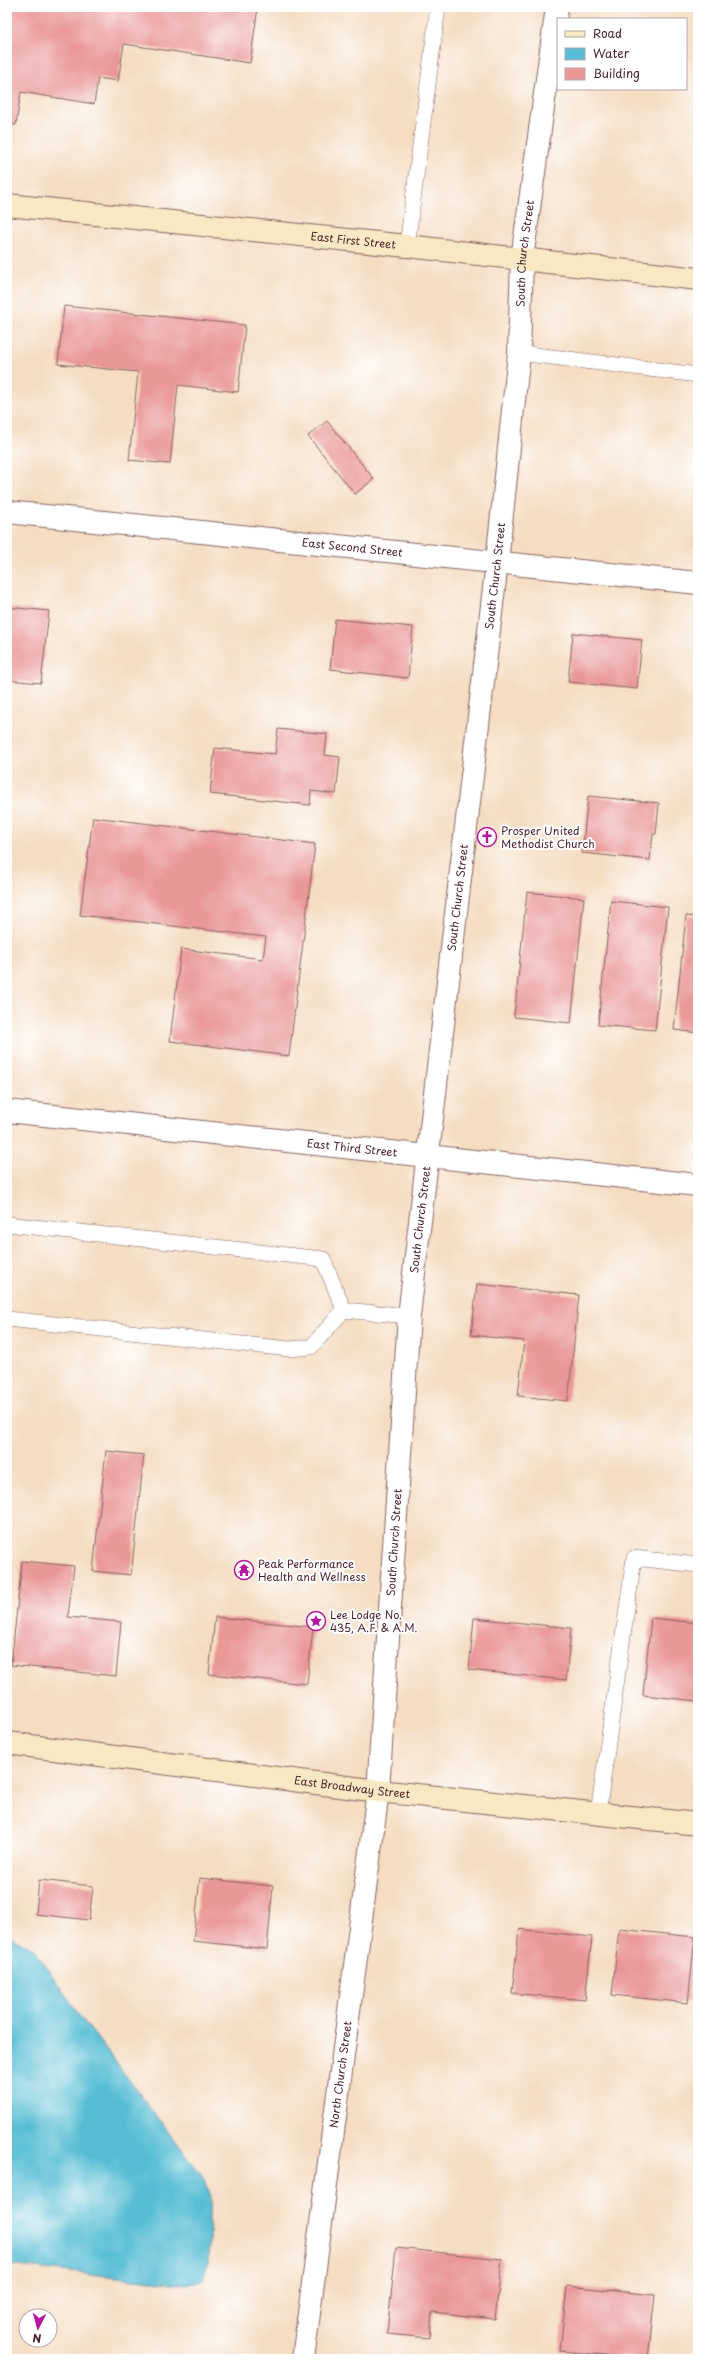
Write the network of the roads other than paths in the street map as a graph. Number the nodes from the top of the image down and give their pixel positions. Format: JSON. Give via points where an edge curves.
{"nodes":[{"id":1,"x":438,"y":7,"type":"edge"},
{"id":2,"x":557,"y":7,"type":"edge"},
{"id":3,"x":7,"y":205,"type":"edge"},
{"id":4,"x":407,"y":246,"type":"junction"},
{"id":5,"x":522,"y":259,"type":"junction"},
{"id":6,"x":698,"y":279,"type":"edge"},
{"id":7,"x":519,"y":353,"type":"junction"},
{"id":8,"x":698,"y":375,"type":"edge"},
{"id":9,"x":7,"y":512,"type":"edge"},
{"id":10,"x":497,"y":562,"type":"junction"},
{"id":11,"x":698,"y":583,"type":"edge"},
{"id":12,"x":7,"y":1111,"type":"edge"},
{"id":13,"x":427,"y":1156,"type":"junction"},
{"id":14,"x":698,"y":1185,"type":"edge"},
{"id":15,"x":7,"y":1224,"type":"edge"},
{"id":16,"x":344,"y":1310,"type":"junction"},
{"id":17,"x":410,"y":1316,"type":"junction"},
{"id":18,"x":7,"y":1319,"type":"edge"},
{"id":19,"x":698,"y":1565,"type":"edge"},
{"id":20,"x":7,"y":1743,"type":"edge"},
{"id":21,"x":378,"y":1791,"type":"junction"},
{"id":22,"x":598,"y":1814,"type":"junction"},
{"id":23,"x":698,"y":1824,"type":"edge"},
{"id":24,"x":303,"y":2359,"type":"edge"}],
"edges":[{"from":1,"to":4,"type":"lane"},
{"from":2,"to":5,"type":"street","name":"South Church Street"},
{"from":3,"to":4,"type":"street","name":"East First Street"},
{"from":4,"to":5,"type":"street","name":"East First Street"},
{"from":5,"to":6,"type":"street","name":"East First Street"},
{"from":5,"to":7,"type":"street","name":"South Church Street"},
{"from":7,"to":8,"type":"lane"},
{"from":7,"to":10,"type":"street","name":"South Church Street"},
{"from":9,"to":10,"type":"street","name":"East Second Street"},
{"from":10,"to":11,"type":"street","name":"East Second Street"},
{"from":10,"to":13,"type":"street","name":"South Church Street"},
{"from":12,"to":13,"type":"street","name":"East Third Street"},
{"from":13,"to":14,"type":"street","name":"East Third Street"},
{"from":13,"to":17,"type":"street","name":"South Church Street"},
{"from":15,"to":16,"type":"lane","via":[[323,1259]]},
{"from":16,"to":17,"type":"lane"},
{"from":16,"to":18,"type":"lane","via":[[311,1347],[289,1349]]},
{"from":17,"to":21,"type":"street","name":"South Church Street"},
{"from":19,"to":22,"type":"lane","via":[[634,1558]]},
{"from":20,"to":21,"type":"street","name":"East Broadway Street"},
{"from":21,"to":22,"type":"street","name":"East Broadway Street"},
{"from":21,"to":24,"type":"street","name":"North Church Street"},
{"from":22,"to":23,"type":"street","name":"East Broadway Street"}]}
